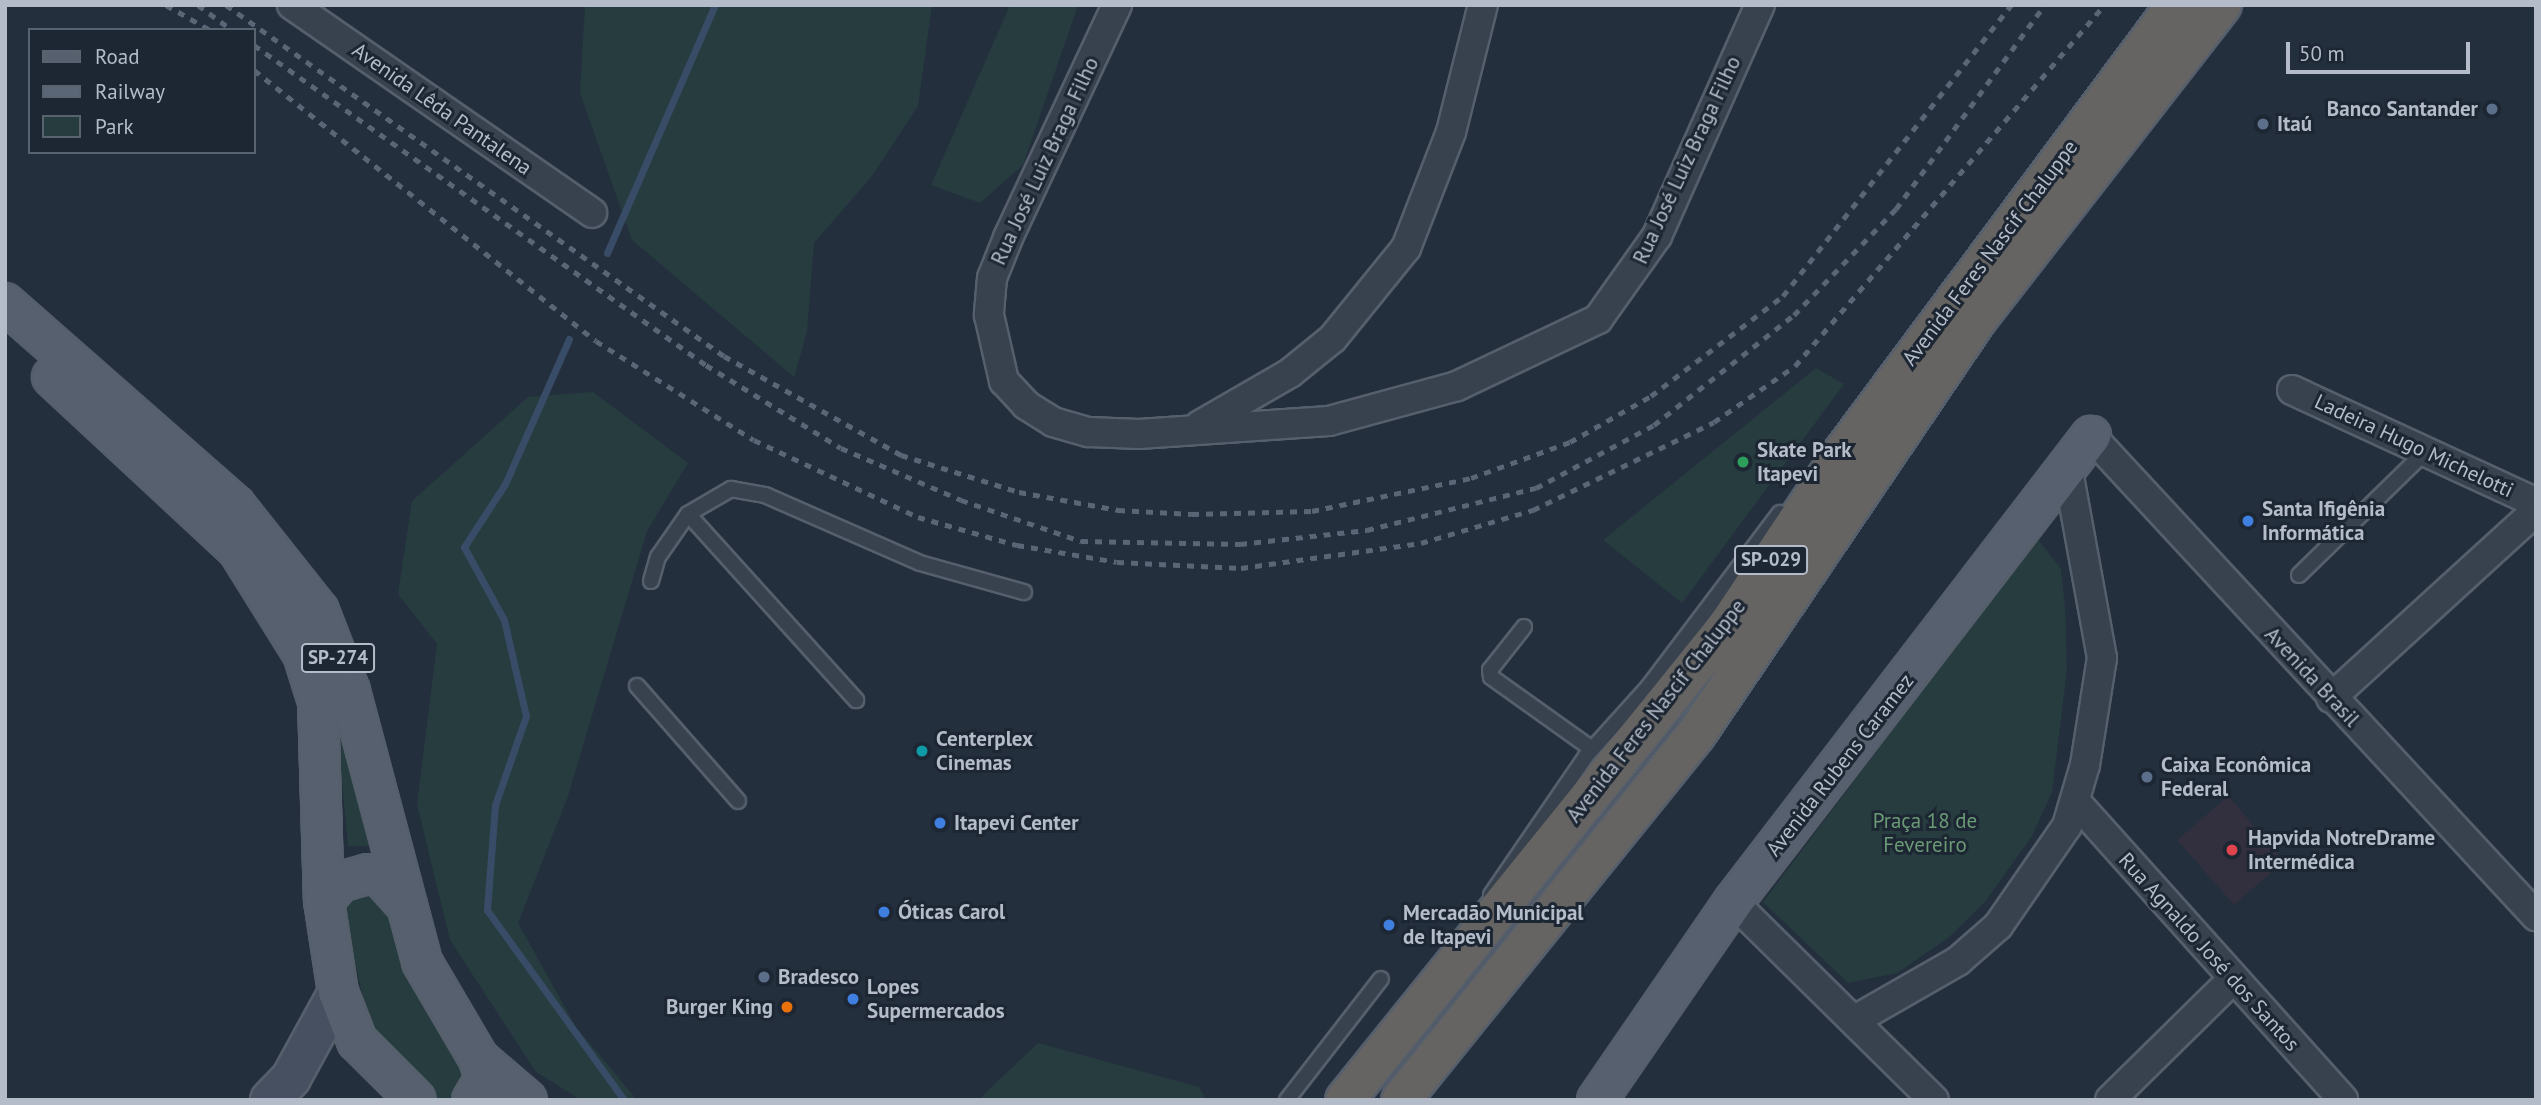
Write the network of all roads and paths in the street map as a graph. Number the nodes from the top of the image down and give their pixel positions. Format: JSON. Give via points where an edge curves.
{"nodes":[{"id":1,"x":292,"y":5,"type":"edge"},
{"id":2,"x":1116,"y":5,"type":"edge"},
{"id":3,"x":1483,"y":5,"type":"edge"},
{"id":4,"x":1760,"y":5,"type":"edge"},
{"id":5,"x":2176,"y":5,"type":"edge"},
{"id":6,"x":2222,"y":5,"type":"edge"},
{"id":7,"x":592,"y":213,"type":"dead end"},
{"id":8,"x":5,"y":303,"type":"edge"},
{"id":9,"x":5,"y":337,"type":"edge"},
{"id":10,"x":2292,"y":390,"type":"dead end"},
{"id":11,"x":1195,"y":428,"type":"junction"},
{"id":12,"x":2091,"y":436,"type":"joint"},
{"id":13,"x":1844,"y":451,"type":"junction"},
{"id":14,"x":2426,"y":451,"type":"junction"},
{"id":15,"x":2068,"y":470,"type":"junction"},
{"id":16,"x":2536,"y":503,"type":"edge"},
{"id":17,"x":2536,"y":511,"type":"edge"},
{"id":18,"x":688,"y":513,"type":"junction"},
{"id":19,"x":2299,"y":575,"type":"dead end"},
{"id":20,"x":651,"y":581,"type":"dead end"},
{"id":21,"x":1024,"y":592,"type":"dead end"},
{"id":22,"x":1524,"y":627,"type":"dead end"},
{"id":23,"x":637,"y":686,"type":"dead end"},
{"id":24,"x":2332,"y":698,"type":"junction"},
{"id":25,"x":856,"y":700,"type":"dead end"},
{"id":26,"x":1592,"y":748,"type":"junction"},
{"id":27,"x":738,"y":801,"type":"dead end"},
{"id":28,"x":2076,"y":803,"type":"junction"},
{"id":29,"x":2530,"y":899,"type":"edge"},
{"id":30,"x":324,"y":901,"type":"junction"},
{"id":31,"x":1733,"y":902,"type":"junction"},
{"id":32,"x":407,"y":906,"type":"junction"},
{"id":33,"x":1462,"y":952,"type":"junction"},
{"id":34,"x":1381,"y":979,"type":"dead end"},
{"id":35,"x":2231,"y":981,"type":"junction"},
{"id":36,"x":338,"y":992,"type":"junction"},
{"id":37,"x":1855,"y":1020,"type":"junction"},
{"id":38,"x":479,"y":1059,"type":"junction"},
{"id":39,"x":270,"y":1100,"type":"edge"},
{"id":40,"x":416,"y":1100,"type":"edge"},
{"id":41,"x":472,"y":1100,"type":"edge"},
{"id":42,"x":527,"y":1100,"type":"edge"},
{"id":43,"x":1287,"y":1100,"type":"edge"},
{"id":44,"x":1345,"y":1100,"type":"edge"},
{"id":45,"x":1401,"y":1100,"type":"edge"},
{"id":46,"x":1597,"y":1100,"type":"edge"},
{"id":47,"x":1934,"y":1100,"type":"edge"},
{"id":48,"x":2110,"y":1100,"type":"edge"},
{"id":49,"x":2343,"y":1100,"type":"edge"}],
"edges":[{"from":1,"to":7,"type":"street","name":"Avenida Lêda Pantalena"},
{"from":2,"to":11,"type":"street","name":"Rua José Luiz Braga Filho","via":[[992,278],[992,351],[1004,381],[1053,422],[1089,432]]},
{"from":3,"to":11,"type":"street","via":[[1430,195],[1398,259],[1322,347],[1244,404]]},
{"from":4,"to":11,"type":"street","name":"Rua José Luiz Braga Filho","via":[[1657,236],[1598,319],[1521,360],[1390,405],[1280,428]]},
{"from":5,"to":13,"type":"highway","name":"Avenida Feres Nascif Chaluppe","number":"SP-029"},
{"from":6,"to":45,"type":"highway","name":"Avenida Feres Nascif Chaluppe","number":"SP-029","via":[[1975,321],[1697,733]]},
{"from":8,"to":32,"type":"main road","number":"SP-274","via":[[235,505],[319,611],[350,691]]},
{"from":9,"to":30,"type":"main road","number":"SP-274","via":[[238,550],[280,613],[303,654],[318,702]]},
{"from":10,"to":14,"type":"street","name":"Ladeira Hugo Michelotti"},
{"from":12,"to":15,"type":"main road","name":"Avenida Rubens Caramez"},
{"from":12,"to":24,"type":"street","name":"Avenida Brasil"},
{"from":13,"to":26,"type":"lane","via":[[1792,496],[1649,686]]},
{"from":13,"to":33,"type":"highway","name":"Avenida Feres Nascif Chaluppe","number":"SP-029","via":[[1728,625]]},
{"from":14,"to":16,"type":"street","name":"Ladeira Hugo Michelotti"},
{"from":14,"to":19,"type":"lane"},
{"from":15,"to":28,"type":"street","via":[[2102,658]]},
{"from":15,"to":31,"type":"main road","name":"Avenida Rubens Caramez"},
{"from":17,"to":24,"type":"street"},
{"from":18,"to":20,"type":"lane","via":[[658,557]]},
{"from":18,"to":21,"type":"lane","via":[[717,492],[749,490],[920,563]]},
{"from":18,"to":25,"type":"lane"},
{"from":22,"to":26,"type":"lane","via":[[1490,670],[1492,677]]},
{"from":23,"to":27,"type":"lane"},
{"from":24,"to":29,"type":"street","name":"Avenida Brasil"},
{"from":26,"to":33,"type":"lane","via":[[1505,867]]},
{"from":28,"to":35,"type":"street","name":"Rua Agnaldo José dos Santos"},
{"from":28,"to":37,"type":"street","via":[[2043,865],[1998,926],[1958,961]]},
{"from":30,"to":32,"type":"main road","via":[[340,882],[368,874],[380,877]]},
{"from":30,"to":36,"type":"main road","number":"SP-274"},
{"from":31,"to":37,"type":"street"},
{"from":31,"to":46,"type":"main road","name":"Avenida Rubens Caramez"},
{"from":32,"to":38,"type":"main road","number":"SP-274","via":[[439,999]]},
{"from":33,"to":44,"type":"highway","name":"Avenida Feres Nascif Chaluppe","number":"SP-029"},
{"from":34,"to":43,"type":"lane"},
{"from":35,"to":48,"type":"street"},
{"from":35,"to":49,"type":"street","name":"Rua Agnaldo José dos Santos"},
{"from":36,"to":39,"type":"main road","via":[[292,1078]]},
{"from":36,"to":40,"type":"main road","number":"SP-274","via":[[357,1041]]},
{"from":37,"to":47,"type":"street"},
{"from":38,"to":41,"type":"main road","via":[[485,1078]]},
{"from":38,"to":42,"type":"main road","number":"SP-274"}]}
